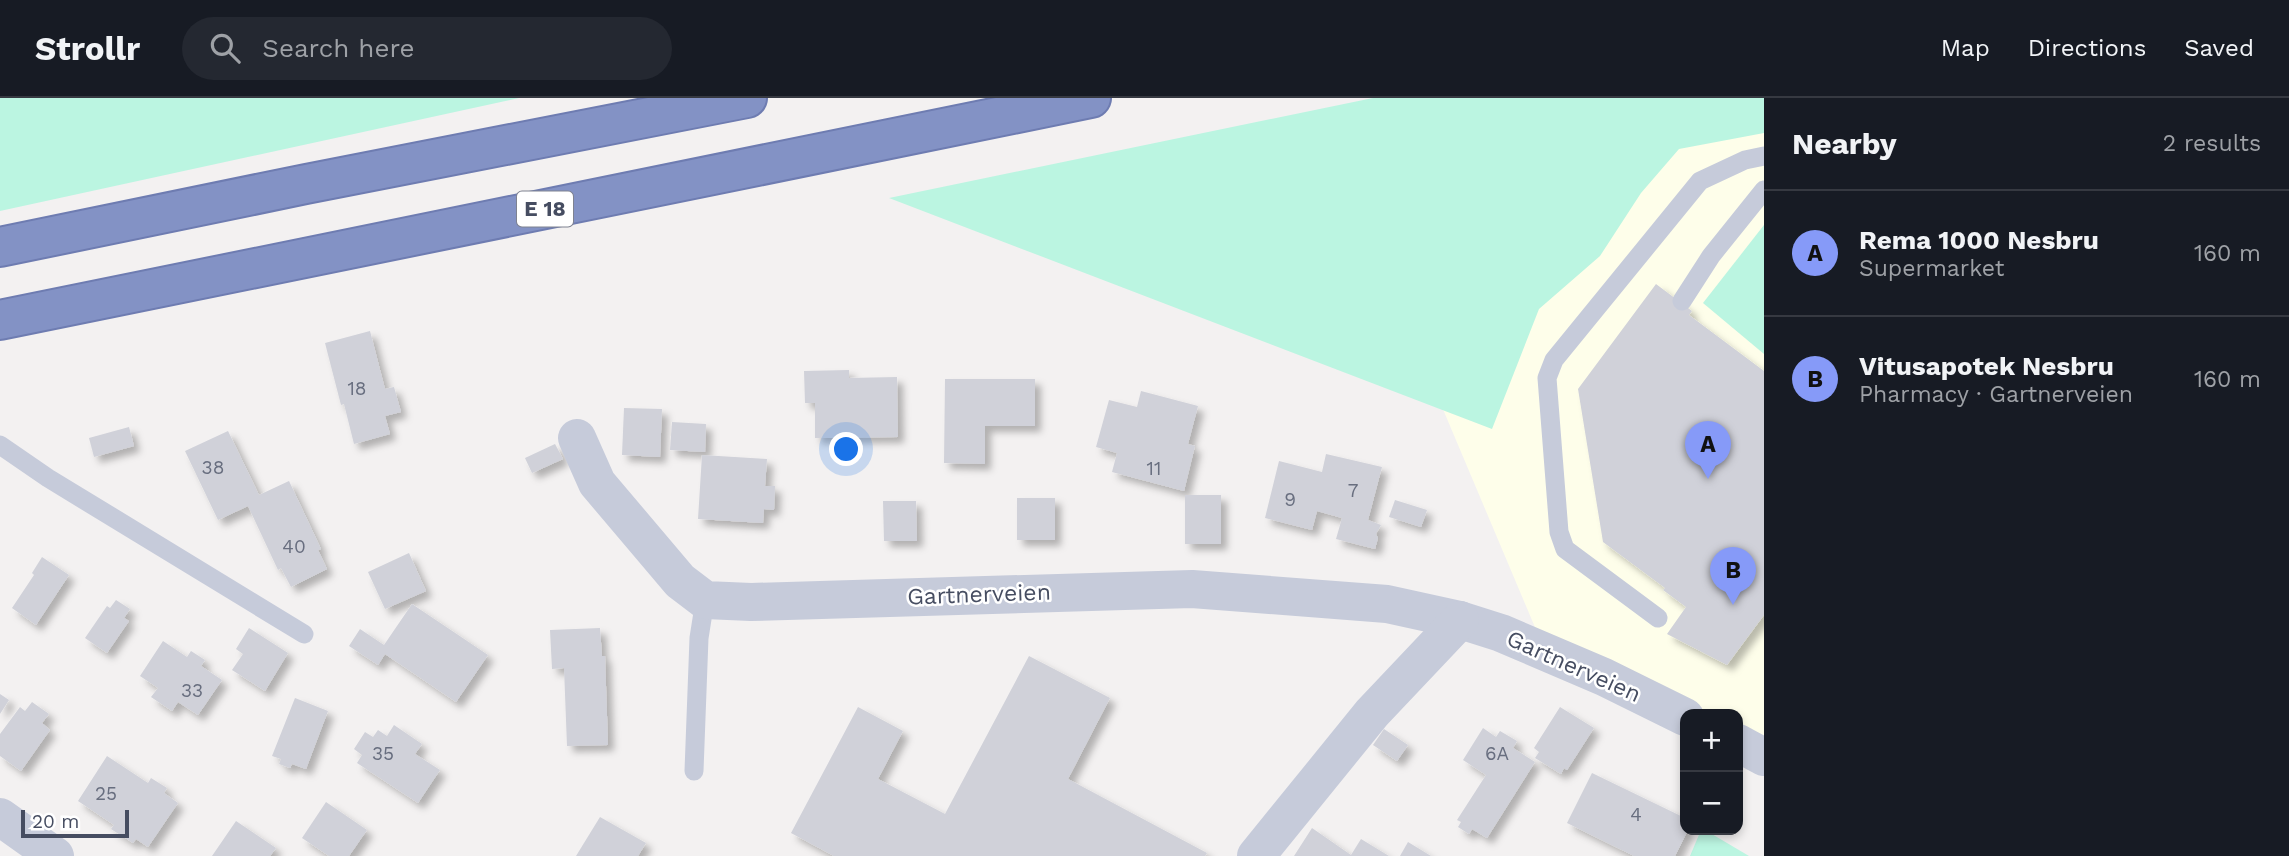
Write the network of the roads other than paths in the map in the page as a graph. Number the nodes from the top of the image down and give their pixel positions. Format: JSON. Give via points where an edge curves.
{"nodes":[{"id":1,"x":747,"y":98,"type":"edge"},
{"id":2,"x":1091,"y":98,"type":"edge"},
{"id":3,"x":1764,"y":156,"type":"edge"},
{"id":4,"x":1764,"y":190,"type":"edge"},
{"id":5,"x":0,"y":247,"type":"edge"},
{"id":6,"x":1682,"y":301,"type":"dead end"},
{"id":7,"x":0,"y":320,"type":"edge"},
{"id":8,"x":577,"y":438,"type":"dead end"},
{"id":9,"x":0,"y":445,"type":"edge"},
{"id":10,"x":705,"y":600,"type":"junction"},
{"id":11,"x":1658,"y":618,"type":"dead end"},
{"id":12,"x":1460,"y":620,"type":"junction"},
{"id":13,"x":304,"y":634,"type":"dead end"},
{"id":14,"x":1680,"y":715,"type":"edge"},
{"id":15,"x":1743,"y":746,"type":"edge"},
{"id":16,"x":1764,"y":757,"type":"edge"},
{"id":17,"x":694,"y":771,"type":"dead end"},
{"id":18,"x":0,"y":817,"type":"edge"},
{"id":19,"x":55,"y":856,"type":"edge"},
{"id":20,"x":1256,"y":856,"type":"edge"}],
"edges":[{"from":1,"to":5,"type":"highway"},
{"from":2,"to":7,"type":"highway","number":"E 18"},
{"from":3,"to":11,"type":"lane","via":[[1700,181],[1554,360],[1547,378],[1559,532],[1565,549]]},
{"from":4,"to":6,"type":"lane"},
{"from":8,"to":10,"type":"street","via":[[597,483],[680,581]]},
{"from":9,"to":13,"type":"lane"},
{"from":10,"to":12,"type":"street","name":"Gartnerveien","via":[[751,603],[1192,589],[1387,604]]},
{"from":10,"to":17,"type":"lane","via":[[699,638]]},
{"from":12,"to":14,"type":"street","name":"Gartnerveien","via":[[1604,677]]},
{"from":12,"to":20,"type":"street","via":[[1372,713]]},
{"from":15,"to":16,"type":"street"},
{"from":18,"to":19,"type":"street"}]}
